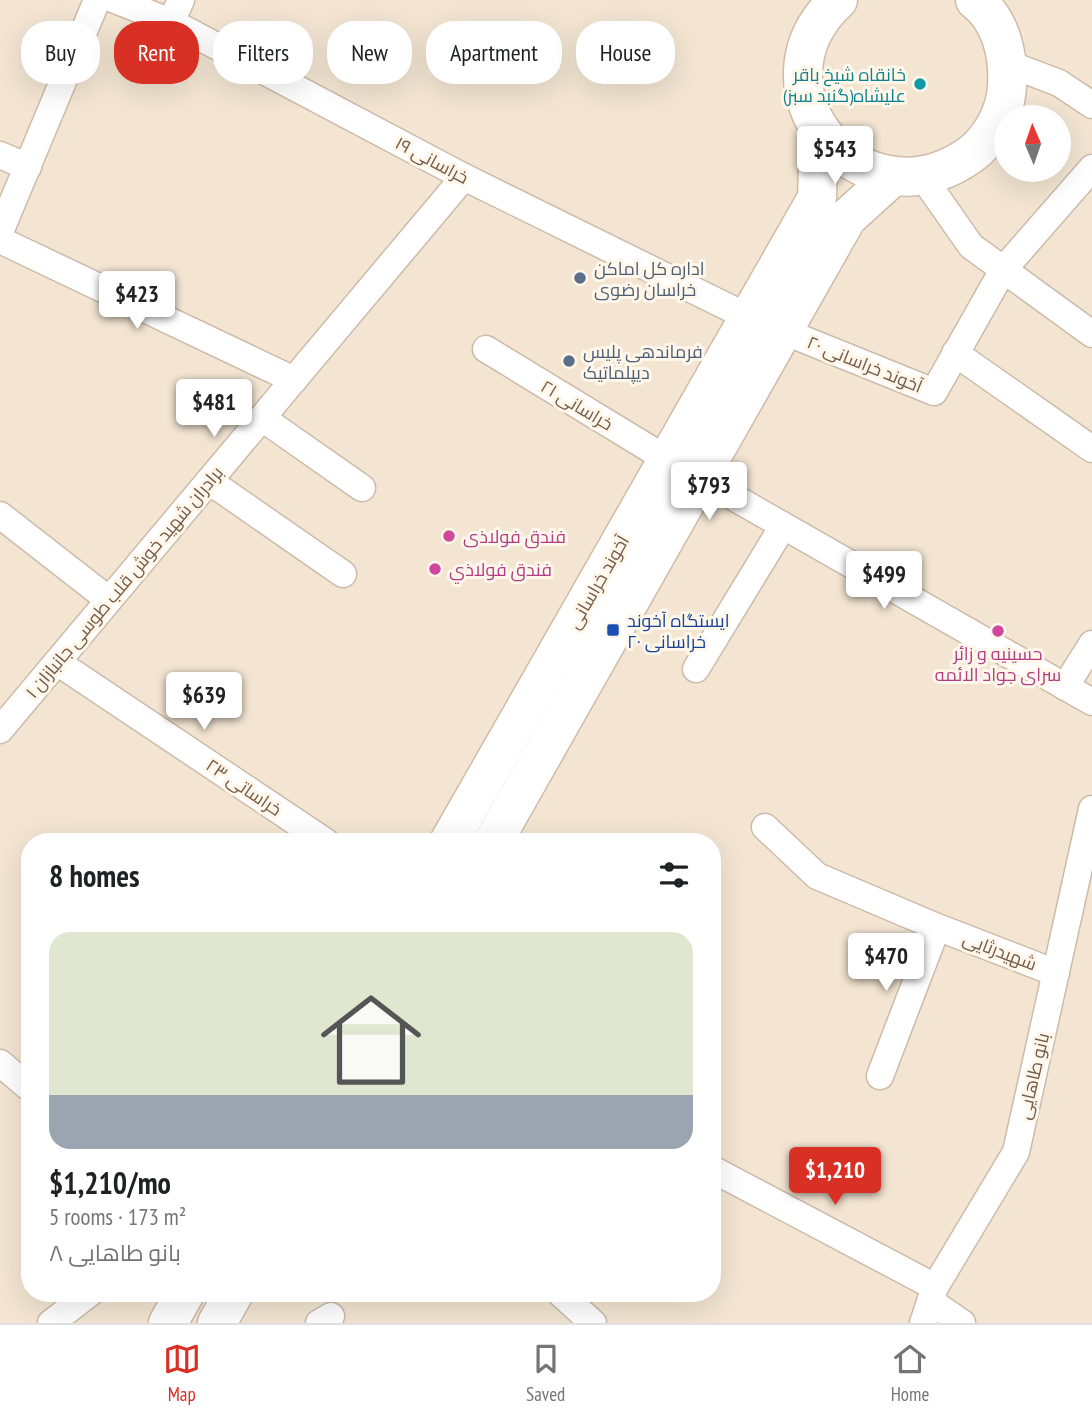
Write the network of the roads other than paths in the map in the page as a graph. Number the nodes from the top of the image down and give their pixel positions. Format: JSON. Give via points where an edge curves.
{"nodes":[{"id":1,"x":97,"y":0,"type":"edge"},
{"id":2,"x":115,"y":0,"type":"edge"},
{"id":3,"x":980,"y":2,"type":"edge"},
{"id":4,"x":824,"y":4,"type":"edge"},
{"id":5,"x":176,"y":11,"type":"edge"},
{"id":6,"x":1009,"y":64,"type":"junction"},
{"id":7,"x":1092,"y":105,"type":"edge"},
{"id":8,"x":819,"y":130,"type":"junction"},
{"id":9,"x":0,"y":155,"type":"edge"},
{"id":10,"x":28,"y":167,"type":"junction"},
{"id":11,"x":1092,"y":167,"type":"edge"},
{"id":12,"x":464,"y":177,"type":"junction"},
{"id":13,"x":907,"y":177,"type":"junction"},
{"id":14,"x":0,"y":232,"type":"edge"},
{"id":15,"x":0,"y":240,"type":"edge"},
{"id":16,"x":1003,"y":270,"type":"junction"},
{"id":17,"x":766,"y":324,"type":"junction"},
{"id":18,"x":1092,"y":334,"type":"edge"},
{"id":19,"x":486,"y":349,"type":"dead end"},
{"id":20,"x":955,"y":353,"type":"junction"},
{"id":21,"x":294,"y":380,"type":"junction"},
{"id":22,"x":262,"y":418,"type":"junction"},
{"id":23,"x":1092,"y":449,"type":"edge"},
{"id":24,"x":684,"y":469,"type":"junction"},
{"id":25,"x":209,"y":481,"type":"junction"},
{"id":26,"x":362,"y":488,"type":"dead end"},
{"id":27,"x":0,"y":515,"type":"edge"},
{"id":28,"x":783,"y":526,"type":"junction"},
{"id":29,"x":343,"y":574,"type":"dead end"},
{"id":30,"x":109,"y":600,"type":"junction"},
{"id":31,"x":1092,"y":644,"type":"edge"},
{"id":32,"x":57,"y":662,"type":"junction"},
{"id":33,"x":696,"y":669,"type":"dead end"},
{"id":34,"x":1065,"y":687,"type":"junction"},
{"id":35,"x":1092,"y":702,"type":"edge"},
{"id":36,"x":0,"y":730,"type":"edge"},
{"id":37,"x":1092,"y":809,"type":"edge"},
{"id":38,"x":765,"y":827,"type":"dead end"},
{"id":39,"x":313,"y":833,"type":"edge"},
{"id":40,"x":455,"y":833,"type":"edge"},
{"id":41,"x":498,"y":833,"type":"edge"},
{"id":42,"x":937,"y":927,"type":"junction"},
{"id":43,"x":1056,"y":973,"type":"junction"},
{"id":44,"x":0,"y":1063,"type":"edge"},
{"id":45,"x":880,"y":1076,"type":"dead end"},
{"id":46,"x":21,"y":1081,"type":"edge"},
{"id":47,"x":721,"y":1175,"type":"edge"},
{"id":48,"x":78,"y":1302,"type":"edge"},
{"id":49,"x":180,"y":1302,"type":"edge"},
{"id":50,"x":229,"y":1302,"type":"edge"},
{"id":51,"x":570,"y":1302,"type":"edge"},
{"id":52,"x":929,"y":1304,"type":"edge"},
{"id":53,"x":51,"y":1323,"type":"edge"},
{"id":54,"x":168,"y":1323,"type":"edge"},
{"id":55,"x":217,"y":1323,"type":"edge"},
{"id":56,"x":593,"y":1323,"type":"edge"},
{"id":57,"x":962,"y":1323,"type":"edge"}],
"edges":[{"from":1,"to":10,"type":"street"},
{"from":2,"to":5,"type":"street","name":"خراسانی ۱۹"},
{"from":3,"to":6,"type":"street","via":[[1000,32]]},
{"from":4,"to":8,"type":"street","via":[[803,69],[806,101]]},
{"from":5,"to":12,"type":"street","name":"خراسانی ۱۹"},
{"from":6,"to":7,"type":"street","via":[[1059,83]]},
{"from":6,"to":13,"type":"street","via":[[1007,96],[996,125],[977,150],[952,167]]},
{"from":8,"to":13,"type":"street","via":[[838,153],[863,169]]},
{"from":8,"to":17,"type":"street","name":"آخوند خراسانی","via":[[817,198]]},
{"from":9,"to":10,"type":"street"},
{"from":10,"to":14,"type":"street"},
{"from":11,"to":16,"type":"street","name":"آخوند خراسانی ۲۰"},
{"from":12,"to":17,"type":"street","name":"خراسانی ۱۹"},
{"from":12,"to":21,"type":"street","name":"برادران شهید خوش قلب طوسی جانبازان ۱"},
{"from":13,"to":16,"type":"street","via":[[971,246]]},
{"from":13,"to":17,"type":"street","name":"آخوند خراسانی","via":[[847,218]]},
{"from":15,"to":21,"type":"street"},
{"from":16,"to":18,"type":"street"},
{"from":16,"to":20,"type":"street","name":"آخوند خراسانی ۲۰"},
{"from":17,"to":20,"type":"street","name":"آخوند خراسانی ۲۰","via":[[934,392]]},
{"from":17,"to":24,"type":"street","name":"آخوند خراسانی"},
{"from":19,"to":24,"type":"street","name":"خراسانی ۲۱"},
{"from":20,"to":23,"type":"street"},
{"from":21,"to":22,"type":"street","name":"برادران شهید خوش قلب طوسی جانبازان ۱"},
{"from":22,"to":25,"type":"street","name":"برادران شهید خوش قلب طوسی جانبازان ۱"},
{"from":22,"to":26,"type":"street"},
{"from":24,"to":28,"type":"street","name":"خراسانی ۲۱"},
{"from":24,"to":40,"type":"street","name":"آخوند خراسانی"},
{"from":24,"to":41,"type":"street","name":"آخوند خراسانی"},
{"from":25,"to":29,"type":"street"},
{"from":25,"to":30,"type":"street","name":"برادران شهید خوش قلب طوسی جانبازان ۱"},
{"from":27,"to":30,"type":"street"},
{"from":28,"to":33,"type":"street"},
{"from":28,"to":34,"type":"street","name":"خراسانی ۲۱"},
{"from":30,"to":32,"type":"street","name":"برادران شهید خوش قلب طوسی جانبازان ۱"},
{"from":31,"to":34,"type":"street"},
{"from":32,"to":36,"type":"street","name":"برادران شهید خوش قلب طوسی جانبازان ۱"},
{"from":32,"to":39,"type":"street","name":"خراساتی ۲۳"},
{"from":34,"to":35,"type":"street","name":"خراسانی ۲۱"},
{"from":37,"to":43,"type":"street","name":"بانو طاهایی"},
{"from":38,"to":42,"type":"street","name":"شهیدرثایی","via":[[817,876]]},
{"from":42,"to":43,"type":"street","name":"شهیدرثایی"},
{"from":42,"to":45,"type":"street"},
{"from":43,"to":52,"type":"street","name":"بانو طاهایی","via":[[1016,1152]]},
{"from":44,"to":46,"type":"street"},
{"from":47,"to":52,"type":"street"},
{"from":48,"to":53,"type":"street"},
{"from":49,"to":54,"type":"street"},
{"from":50,"to":55,"type":"street"},
{"from":51,"to":56,"type":"street"},
{"from":52,"to":57,"type":"street"}]}
